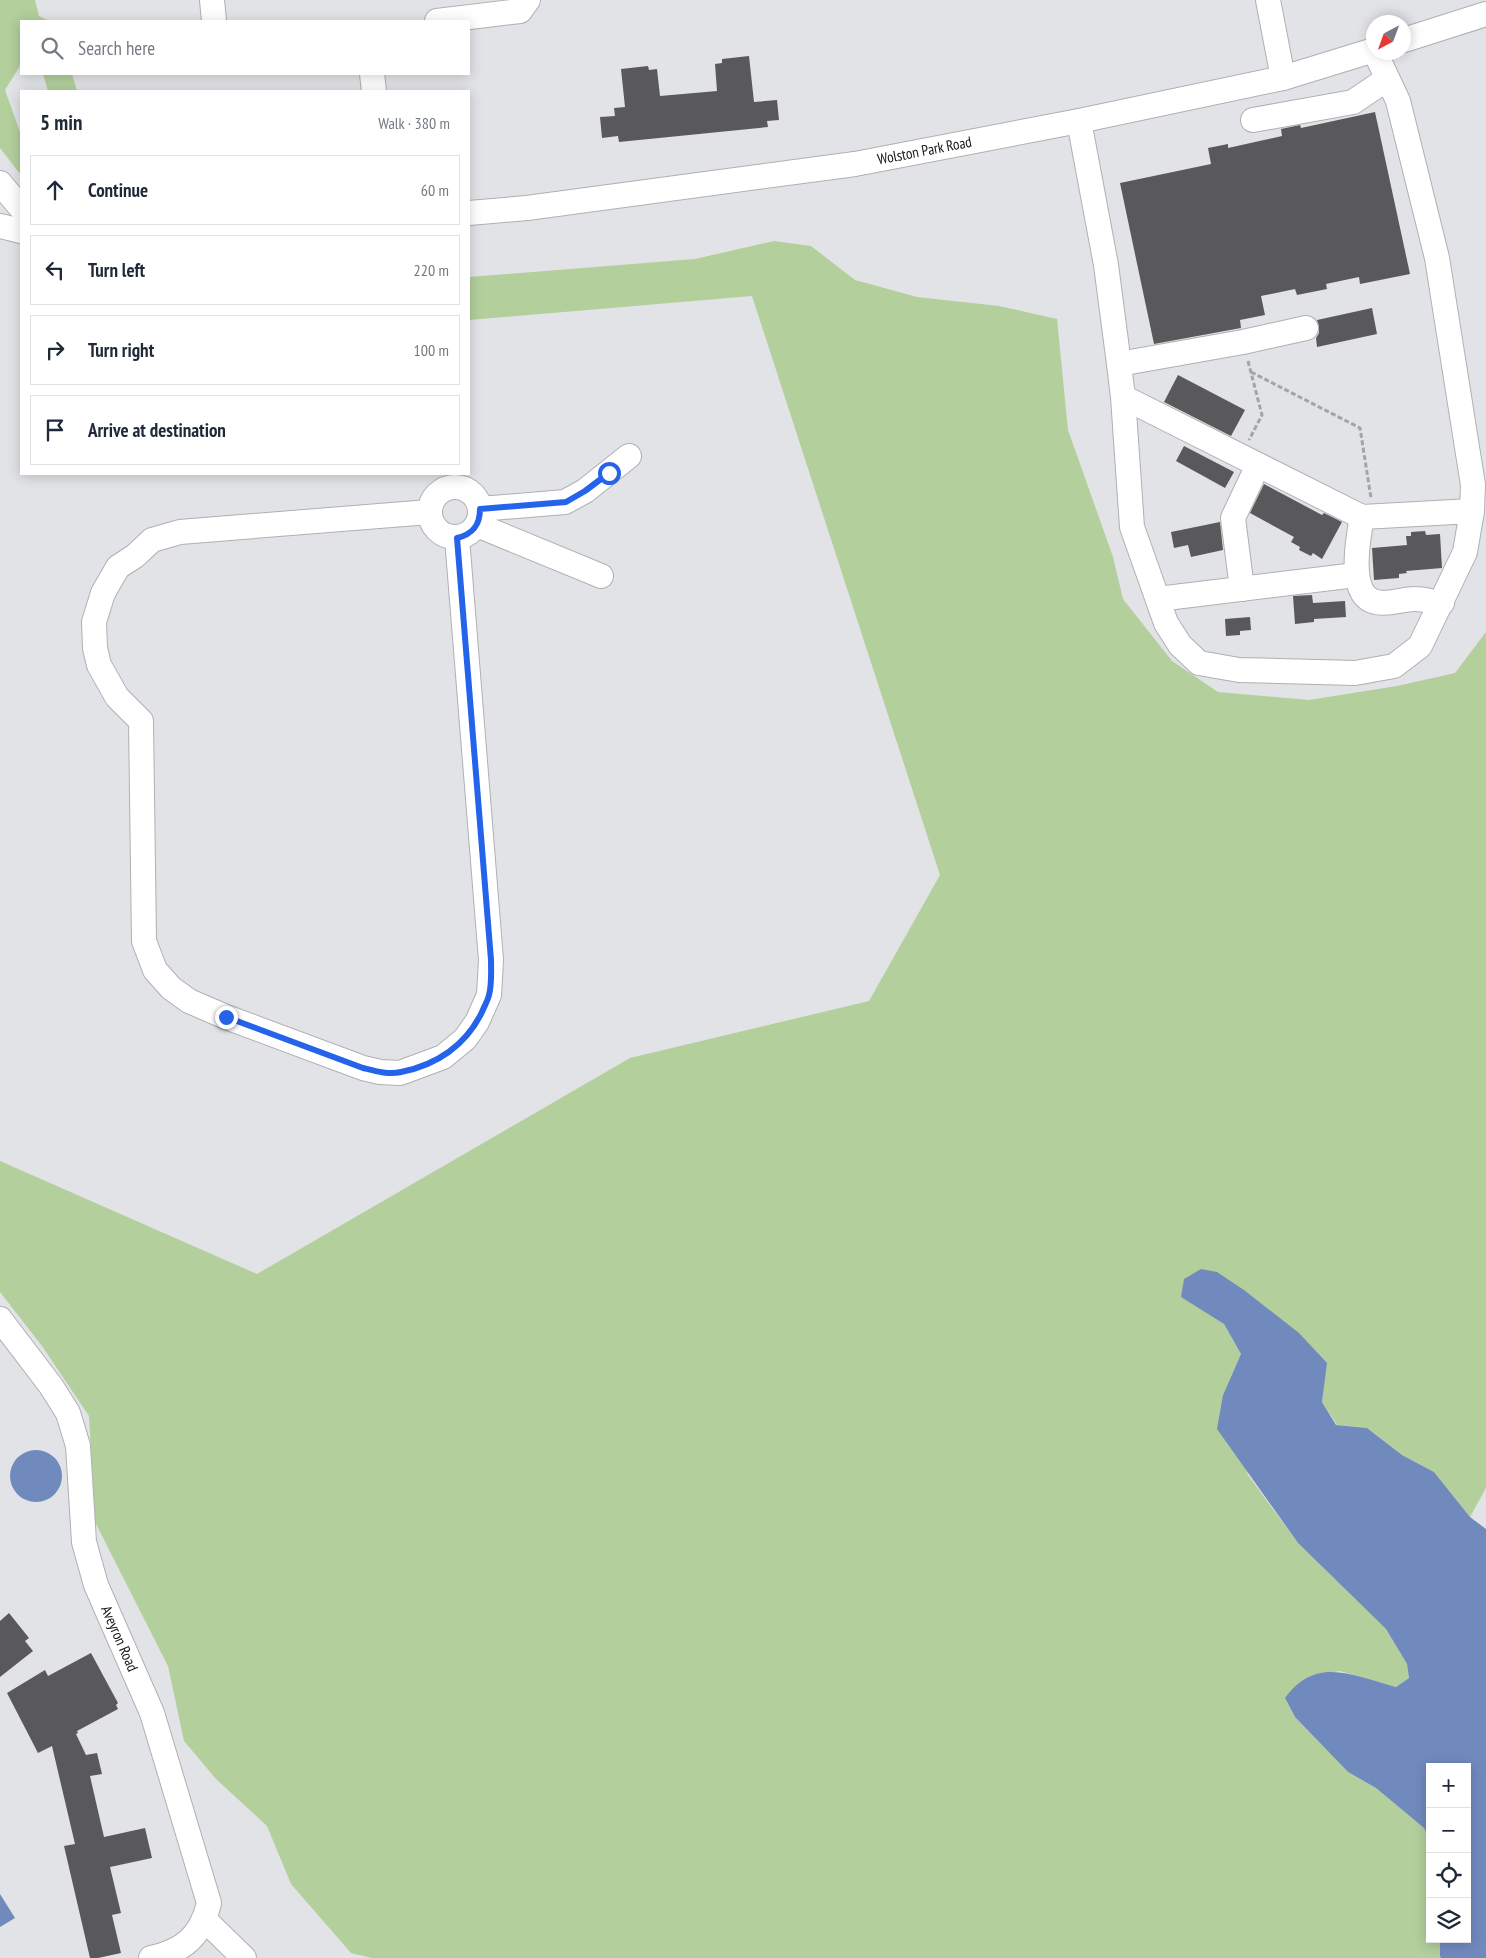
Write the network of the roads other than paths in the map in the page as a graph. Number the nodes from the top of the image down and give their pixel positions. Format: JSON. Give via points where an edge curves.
{"nodes":[{"id":1,"x":212,"y":0,"type":"edge"},
{"id":2,"x":528,"y":0,"type":"edge"},
{"id":3,"x":1268,"y":0,"type":"edge"},
{"id":4,"x":1486,"y":14,"type":"edge"},
{"id":5,"x":214,"y":20,"type":"edge"},
{"id":6,"x":445,"y":20,"type":"edge"},
{"id":7,"x":1411,"y":38,"type":"edge"},
{"id":8,"x":1366,"y":52,"type":"edge"},
{"id":9,"x":1378,"y":60,"type":"edge"},
{"id":10,"x":372,"y":75,"type":"edge"},
{"id":11,"x":1282,"y":78,"type":"junction"},
{"id":12,"x":1387,"y":79,"type":"junction"},
{"id":13,"x":374,"y":90,"type":"edge"},
{"id":14,"x":1253,"y":120,"type":"dead end"},
{"id":15,"x":1079,"y":121,"type":"junction"},
{"id":16,"x":0,"y":183,"type":"edge"},
{"id":17,"x":20,"y":207,"type":"edge"},
{"id":18,"x":470,"y":213,"type":"edge"},
{"id":19,"x":0,"y":226,"type":"edge"},
{"id":20,"x":20,"y":231,"type":"edge"},
{"id":21,"x":1306,"y":328,"type":"dead end"},
{"id":22,"x":1119,"y":364,"type":"junction"},
{"id":23,"x":1123,"y":397,"type":"junction"},
{"id":24,"x":629,"y":456,"type":"dead end"},
{"id":25,"x":1249,"y":460,"type":"junction"},
{"id":26,"x":448,"y":481,"type":"edge"},
{"id":27,"x":1472,"y":511,"type":"junction"},
{"id":28,"x":429,"y":512,"type":"junction"},
{"id":29,"x":478,"y":517,"type":"junction"},
{"id":30,"x":1362,"y":517,"type":"junction"},
{"id":31,"x":457,"y":538,"type":"junction"},
{"id":32,"x":1356,"y":575,"type":"junction"},
{"id":33,"x":601,"y":576,"type":"dead end"},
{"id":34,"x":1242,"y":589,"type":"junction"},
{"id":35,"x":1158,"y":599,"type":"junction"},
{"id":36,"x":1442,"y":603,"type":"junction"},
{"id":37,"x":0,"y":1319,"type":"edge"},
{"id":38,"x":205,"y":1920,"type":"junction"},
{"id":39,"x":151,"y":1958,"type":"edge"},
{"id":40,"x":244,"y":1958,"type":"edge"}],
"edges":[{"from":1,"to":5,"type":"street"},
{"from":2,"to":6,"type":"street","via":[[520,11]]},
{"from":3,"to":11,"type":"street"},
{"from":4,"to":7,"type":"street"},
{"from":8,"to":11,"type":"street","name":"Wolston Park Road"},
{"from":9,"to":12,"type":"street"},
{"from":10,"to":13,"type":"street"},
{"from":11,"to":15,"type":"street","name":"Wolston Park Road"},
{"from":12,"to":14,"type":"street","via":[[1353,102]]},
{"from":12,"to":27,"type":"street","via":[[1398,101],[1437,258],[1473,485]]},
{"from":15,"to":18,"type":"street","name":"Wolston Park Road","via":[[855,164]]},
{"from":15,"to":22,"type":"street","via":[[1106,265]]},
{"from":16,"to":17,"type":"street"},
{"from":19,"to":20,"type":"street"},
{"from":21,"to":22,"type":"street"},
{"from":22,"to":23,"type":"street"},
{"from":23,"to":25,"type":"street"},
{"from":23,"to":35,"type":"street","via":[[1132,527]]},
{"from":24,"to":29,"type":"street","via":[[566,502]]},
{"from":25,"to":30,"type":"street"},
{"from":25,"to":34,"type":"street","via":[[1233,518]]},
{"from":26,"to":28,"type":"street","via":[[434,496]]},
{"from":26,"to":29,"type":"street","via":[[466,489],[478,501]]},
{"from":27,"to":30,"type":"street"},
{"from":27,"to":36,"type":"street","via":[[1465,552]]},
{"from":28,"to":31,"type":"street","via":[[435,528]]},
{"from":28,"to":31,"type":"street","via":[[180,532],[152,540],[118,568],[103,593],[94,622],[95,648],[100,666],[117,697],[141,721],[144,941],[155,970],[170,988],[189,1002],[380,1072],[400,1073],[443,1057],[465,1039],[489,996],[491,960]]},
{"from":29,"to":31,"type":"street","via":[[472,531]]},
{"from":29,"to":33,"type":"street"},
{"from":30,"to":32,"type":"street"},
{"from":32,"to":34,"type":"street"},
{"from":32,"to":36,"type":"street","via":[[1363,593],[1378,603],[1415,599]]},
{"from":34,"to":35,"type":"street"},
{"from":35,"to":36,"type":"street","via":[[1166,623],[1180,645],[1199,663],[1239,670],[1354,673],[1394,666],[1420,646]]},
{"from":37,"to":38,"type":"street","name":"Aveyron Road","via":[[68,1413],[78,1446],[84,1542],[96,1585],[152,1713],[209,1903]]},
{"from":38,"to":39,"type":"street","via":[[178,1950]]},
{"from":38,"to":40,"type":"street"}]}
